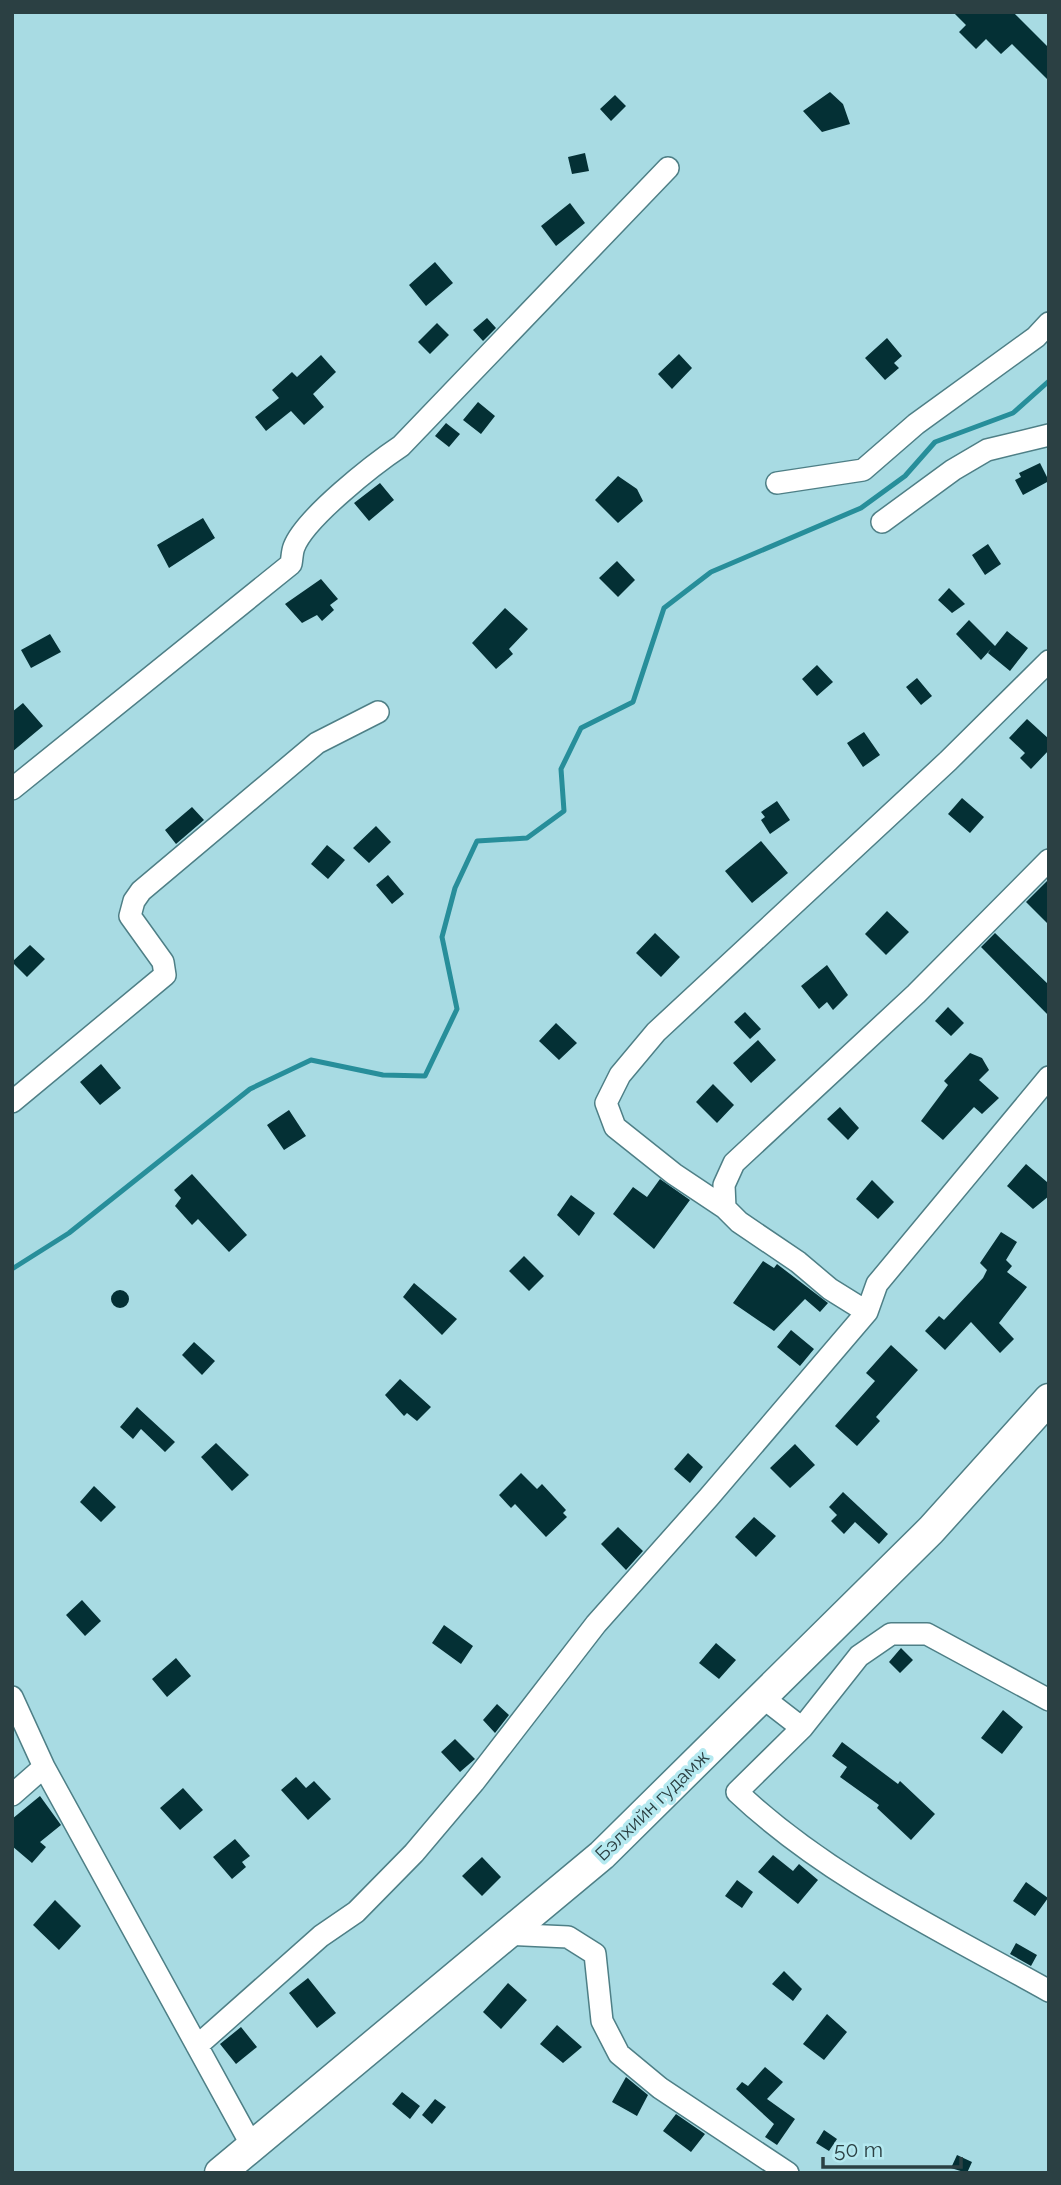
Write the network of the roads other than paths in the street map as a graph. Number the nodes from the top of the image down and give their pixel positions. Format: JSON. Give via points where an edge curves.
{"nodes":[{"id":1,"x":668,"y":168,"type":"dead end"},
{"id":2,"x":1049,"y":323,"type":"edge"},
{"id":3,"x":1049,"y":435,"type":"edge"},
{"id":4,"x":776,"y":483,"type":"dead end"},
{"id":5,"x":882,"y":522,"type":"dead end"},
{"id":6,"x":1049,"y":661,"type":"edge"},
{"id":7,"x":378,"y":712,"type":"dead end"},
{"id":8,"x":12,"y":789,"type":"edge"},
{"id":9,"x":1049,"y":860,"type":"edge"},
{"id":10,"x":1049,"y":1077,"type":"edge"},
{"id":11,"x":12,"y":1102,"type":"edge"},
{"id":12,"x":725,"y":1208,"type":"junction"},
{"id":13,"x":867,"y":1312,"type":"junction"},
{"id":14,"x":1049,"y":1398,"type":"edge"},
{"id":15,"x":762,"y":1697,"type":"junction"},
{"id":16,"x":12,"y":1698,"type":"edge"},
{"id":17,"x":1049,"y":1700,"type":"edge"},
{"id":18,"x":802,"y":1728,"type":"junction"},
{"id":19,"x":44,"y":1766,"type":"junction"},
{"id":20,"x":12,"y":1795,"type":"edge"},
{"id":21,"x":505,"y":1934,"type":"junction"},
{"id":22,"x":1049,"y":1990,"type":"edge"},
{"id":23,"x":197,"y":2046,"type":"junction"},
{"id":24,"x":252,"y":2146,"type":"junction"},
{"id":25,"x":220,"y":2173,"type":"edge"},
{"id":26,"x":789,"y":2173,"type":"edge"}],
"edges":[{"from":1,"to":8,"type":"street","via":[[401,446],[372,465],[313,522],[294,547],[291,564]]},
{"from":2,"to":4,"type":"street","via":[[863,470]]},
{"from":3,"to":5,"type":"street","via":[[987,450]]},
{"from":6,"to":12,"type":"street","via":[[656,1032],[620,1075],[606,1103],[615,1127]]},
{"from":7,"to":11,"type":"street","via":[[317,743],[141,891],[130,916],[163,962],[165,975]]},
{"from":9,"to":12,"type":"street","via":[[916,994],[734,1163],[724,1185]]},
{"from":10,"to":13,"type":"street","via":[[877,1284]]},
{"from":12,"to":13,"type":"street"},
{"from":13,"to":23,"type":"street","via":[[596,1624],[414,1853],[356,1912],[321,1936]]},
{"from":14,"to":15,"type":"main road","name":"Бэлхийн гудамж","via":[[931,1530]]},
{"from":15,"to":18,"type":"street"},
{"from":15,"to":21,"type":"main road","name":"Бэлхийн гудамж","via":[[602,1855]]},
{"from":16,"to":19,"type":"street"},
{"from":17,"to":18,"type":"street","via":[[928,1634],[891,1634],[859,1656]]},
{"from":18,"to":22,"type":"street","via":[[737,1792],[880,1899]]},
{"from":19,"to":20,"type":"street"},
{"from":19,"to":23,"type":"street"},
{"from":21,"to":24,"type":"main road","name":"Бэлхийн гудамж"},
{"from":21,"to":26,"type":"street","via":[[568,1937],[595,1954],[602,2021],[619,2054],[660,2088]]},
{"from":23,"to":24,"type":"street"},
{"from":24,"to":25,"type":"main road","name":"Бэлхийн гудамж"}]}
